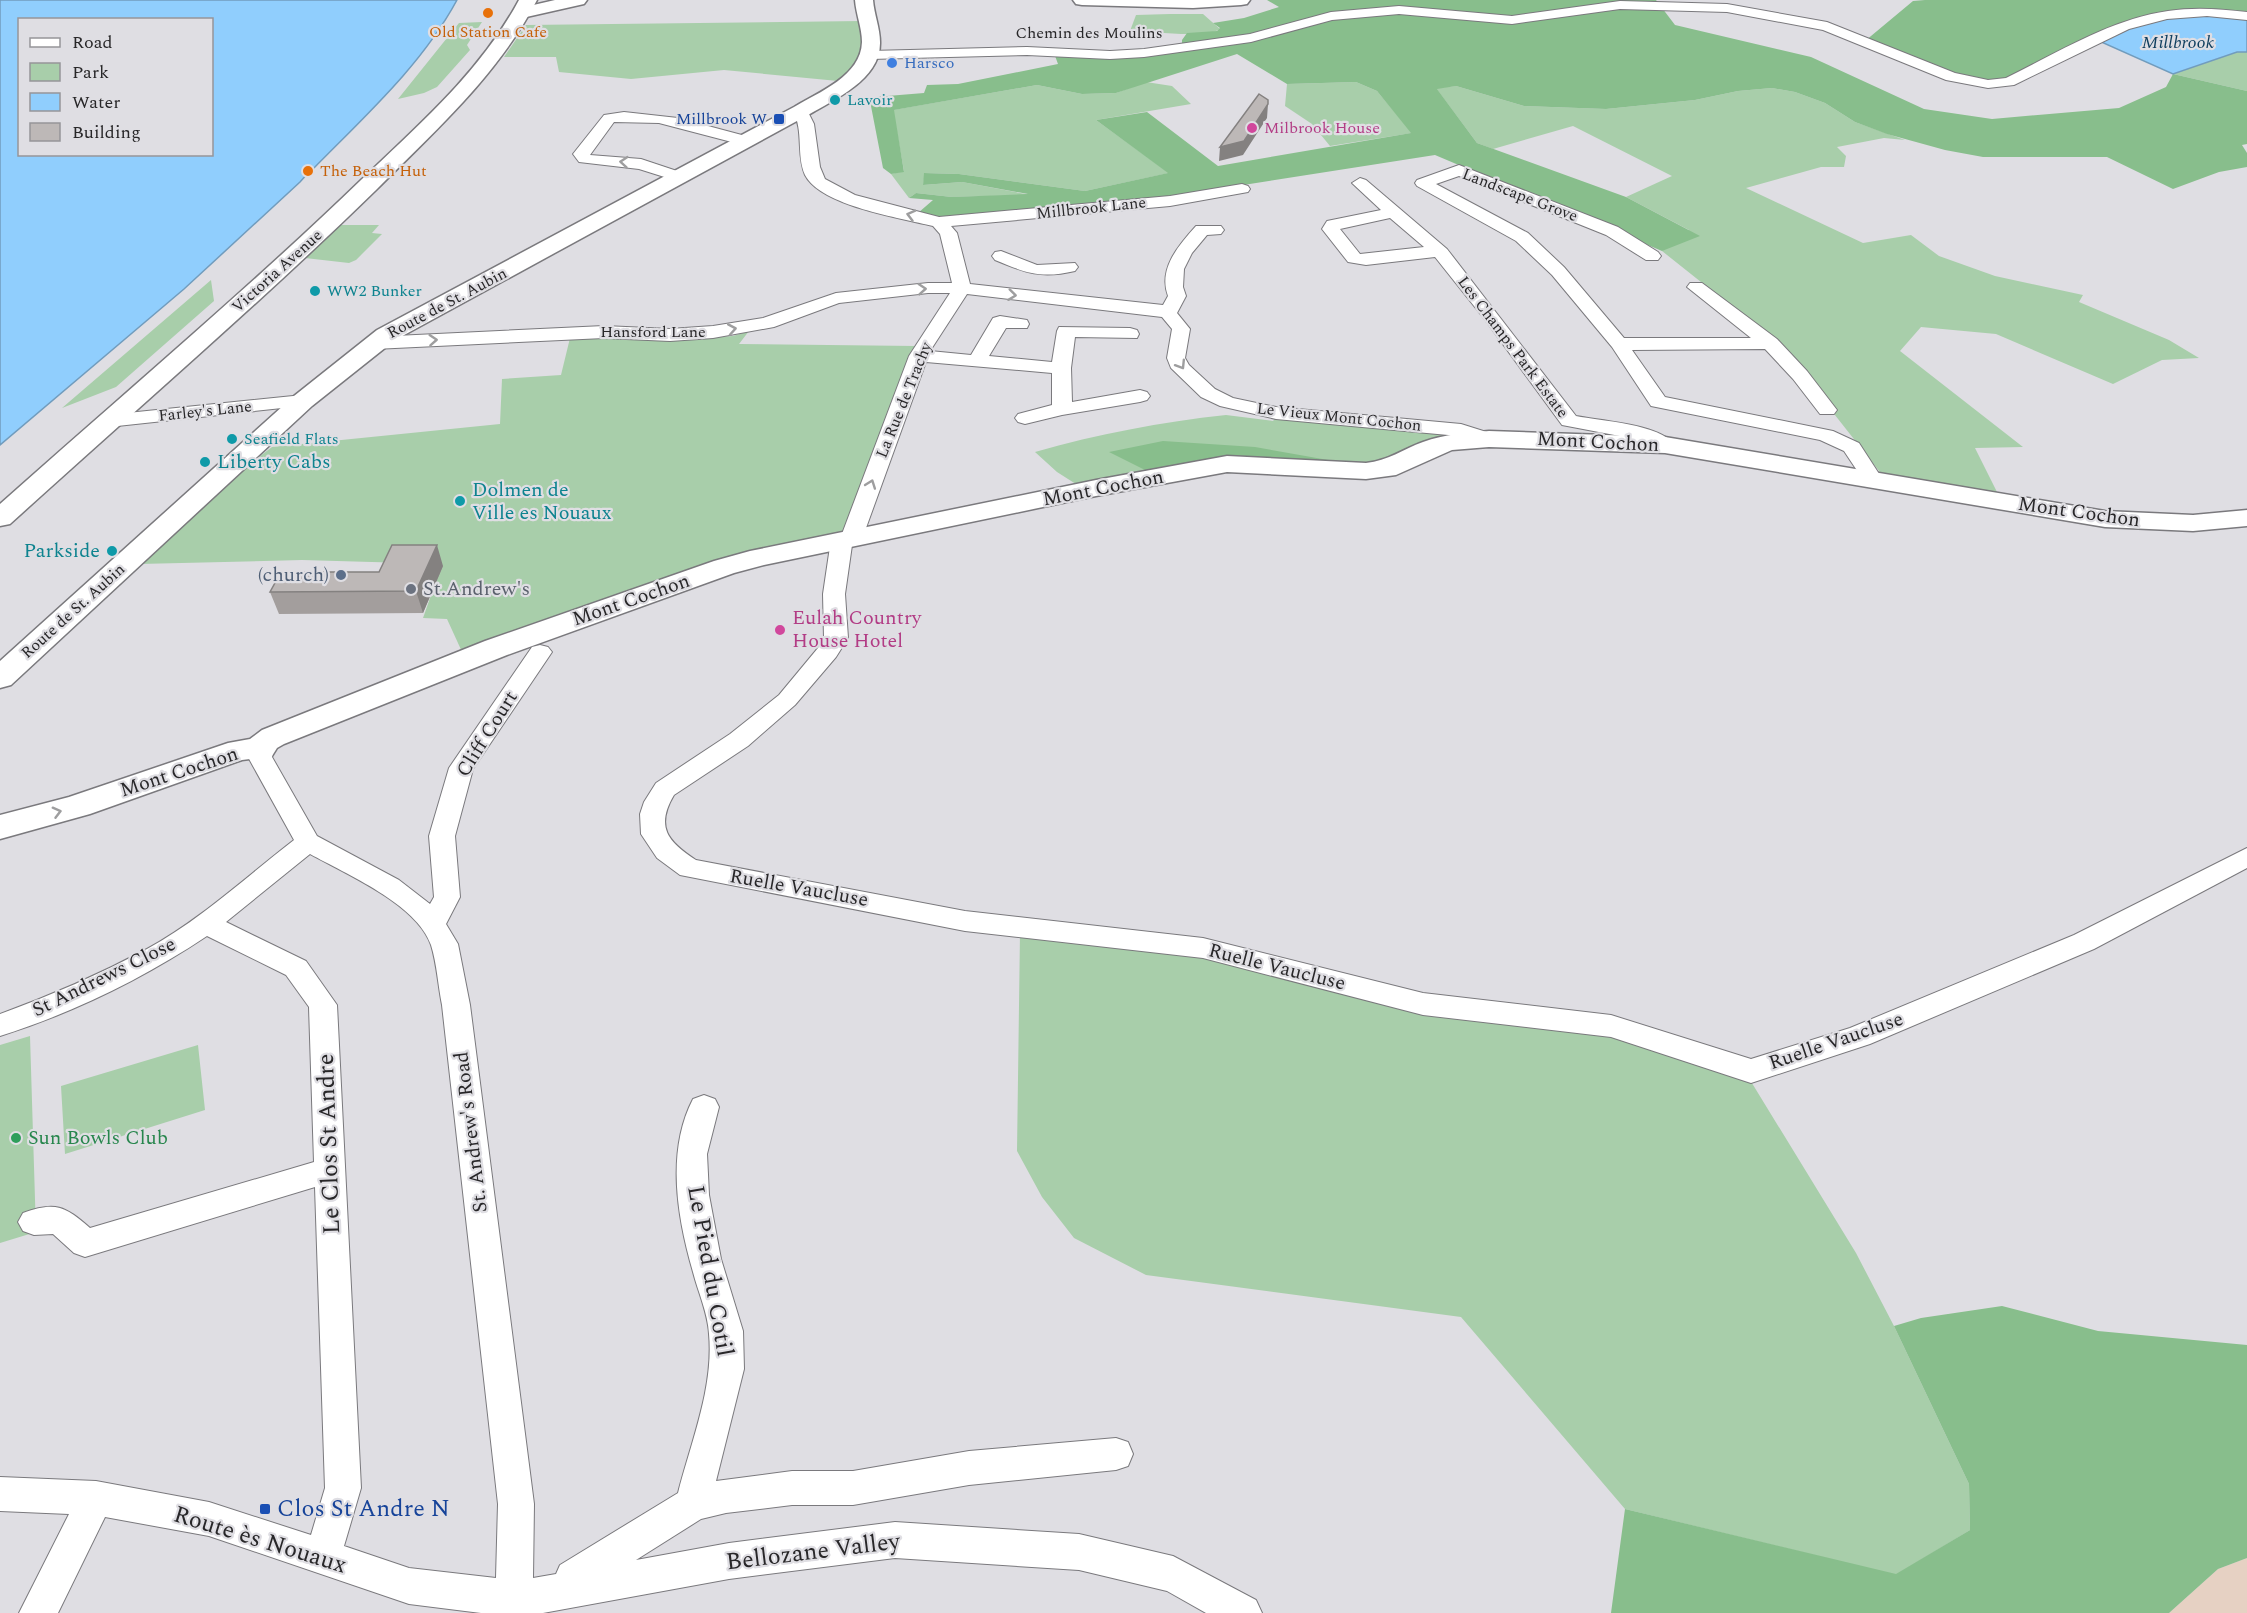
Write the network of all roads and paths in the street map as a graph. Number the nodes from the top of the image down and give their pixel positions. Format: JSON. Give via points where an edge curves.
{"nodes":[{"id":1,"x":578,"y":0,"type":"edge"},
{"id":2,"x":864,"y":0,"type":"edge"},
{"id":3,"x":1082,"y":0,"type":"edge"},
{"id":4,"x":1241,"y":0,"type":"edge"},
{"id":5,"x":517,"y":7,"type":"edge"},
{"id":6,"x":2247,"y":16,"type":"edge"},
{"id":7,"x":870,"y":55,"type":"junction"},
{"id":8,"x":801,"y":111,"type":"junction"},
{"id":9,"x":747,"y":141,"type":"junction"},
{"id":10,"x":681,"y":177,"type":"junction"},
{"id":11,"x":1360,"y":183,"type":"dead end"},
{"id":12,"x":1242,"y":189,"type":"dead end"},
{"id":13,"x":1394,"y":212,"type":"junction"},
{"id":14,"x":939,"y":222,"type":"junction"},
{"id":15,"x":1215,"y":230,"type":"dead end"},
{"id":16,"x":1438,"y":251,"type":"junction"},
{"id":17,"x":1001,"y":256,"type":"dead end"},
{"id":18,"x":1652,"y":256,"type":"dead end"},
{"id":19,"x":1696,"y":287,"type":"dead end"},
{"id":20,"x":962,"y":288,"type":"junction"},
{"id":21,"x":1064,"y":299,"type":"junction"},
{"id":22,"x":1168,"y":313,"type":"junction"},
{"id":23,"x":1020,"y":324,"type":"dead end"},
{"id":24,"x":1045,"y":328,"type":"dead end"},
{"id":25,"x":1066,"y":331,"type":"junction"},
{"id":26,"x":1130,"y":334,"type":"dead end"},
{"id":27,"x":374,"y":343,"type":"junction"},
{"id":28,"x":1770,"y":343,"type":"junction"},
{"id":29,"x":1619,"y":344,"type":"junction"},
{"id":30,"x":918,"y":356,"type":"junction"},
{"id":31,"x":977,"y":361,"type":"junction"},
{"id":32,"x":1061,"y":368,"type":"junction"},
{"id":33,"x":1140,"y":396,"type":"dead end"},
{"id":34,"x":303,"y":401,"type":"junction"},
{"id":35,"x":1062,"y":409,"type":"junction"},
{"id":36,"x":1827,"y":410,"type":"dead end"},
{"id":37,"x":1025,"y":418,"type":"dead end"},
{"id":38,"x":108,"y":421,"type":"junction"},
{"id":39,"x":1489,"y":439,"type":"junction"},
{"id":40,"x":1665,"y":445,"type":"junction"},
{"id":41,"x":1873,"y":480,"type":"junction"},
{"id":42,"x":0,"y":505,"type":"edge"},
{"id":43,"x":0,"y":518,"type":"edge"},
{"id":44,"x":2247,"y":518,"type":"edge"},
{"id":45,"x":846,"y":539,"type":"junction"},
{"id":46,"x":540,"y":652,"type":"dead end"},
{"id":47,"x":0,"y":678,"type":"edge"},
{"id":48,"x":261,"y":749,"type":"junction"},
{"id":49,"x":0,"y":826,"type":"edge"},
{"id":50,"x":308,"y":843,"type":"junction"},
{"id":51,"x":2247,"y":857,"type":"edge"},
{"id":52,"x":206,"y":924,"type":"junction"},
{"id":53,"x":432,"y":924,"type":"junction"},
{"id":54,"x":0,"y":1024,"type":"edge"},
{"id":55,"x":704,"y":1107,"type":"dead end"},
{"id":56,"x":330,"y":1170,"type":"junction"},
{"id":57,"x":34,"y":1222,"type":"dead end"},
{"id":58,"x":1116,"y":1454,"type":"dead end"},
{"id":59,"x":0,"y":1494,"type":"edge"},
{"id":60,"x":96,"y":1498,"type":"junction"},
{"id":61,"x":693,"y":1504,"type":"junction"},
{"id":62,"x":323,"y":1557,"type":"junction"},
{"id":63,"x":567,"y":1591,"type":"junction"},
{"id":64,"x":521,"y":1606,"type":"edge"},
{"id":65,"x":38,"y":1613,"type":"edge"},
{"id":66,"x":1243,"y":1613,"type":"edge"}],
"edges":[{"from":1,"to":5,"type":"main road"},
{"from":2,"to":7,"type":"main road"},
{"from":3,"to":4,"type":"main road"},
{"from":5,"to":38,"type":"main road","name":"Victoria Avenue","via":[[490,59],[428,126],[330,224]]},
{"from":5,"to":42,"type":"main road","name":"Victoria Avenue","via":[[466,69],[323,216]]},
{"from":6,"to":7,"type":"street","name":"Chemin des Moulins","via":[[2207,12],[2167,15],[2124,26],[2009,82],[1988,84],[1951,77],[1827,26],[1727,8],[1620,5],[1512,20],[1399,10],[1331,16],[1251,38],[1144,53]]},
{"from":7,"to":8,"type":"main road","name":"Route de St. Aubin","via":[[845,83]]},
{"from":8,"to":9,"type":"main road","name":"Route de St. Aubin"},
{"from":14,"to":8,"type":"street","one_way":true,"via":[[831,192],[814,177],[806,117]]},
{"from":9,"to":10,"type":"main road","name":"Route de St. Aubin"},
{"from":10,"to":9,"type":"street","one_way":true,"via":[[641,164],[585,159],[581,154],[609,118],[623,115],[690,125]]},
{"from":10,"to":27,"type":"main road","name":"Route de St. Aubin"},
{"from":11,"to":13,"type":"street","name":"Les Champs Park Estate"},
{"from":12,"to":14,"type":"street","name":"Millbrook Lane","via":[[1170,201]]},
{"from":13,"to":16,"type":"street","name":"Les Champs Park Estate"},
{"from":13,"to":16,"type":"street","via":[[1333,225],[1331,229],[1354,258]]},
{"from":14,"to":20,"type":"street","via":[[948,233]]},
{"from":15,"to":22,"type":"street","via":[[1202,230],[1178,262],[1173,289],[1177,296]]},
{"from":16,"to":40,"type":"street","name":"Les Champs Park Estate","via":[[1569,422],[1652,436]]},
{"from":17,"to":21,"type":"street","via":[[1035,270],[1067,260]]},
{"from":18,"to":29,"type":"street","name":"Landscape Grove","via":[[1612,231],[1459,170],[1423,183],[1522,237],[1558,271]]},
{"from":19,"to":28,"type":"street"},
{"from":20,"to":21,"type":"street","one_way":true},
{"from":27,"to":20,"type":"street","name":"Hansford Lane","one_way":true,"via":[[525,334],[713,332],[767,323],[842,297]]},
{"from":20,"to":30,"type":"street","name":"La Rue de Trachy"},
{"from":21,"to":22,"type":"street"},
{"from":22,"to":39,"type":"street","name":"Le Vieux Mont Cochon","one_way":true,"via":[[1181,329],[1176,358],[1181,369],[1218,397],[1276,413],[1461,430]]},
{"from":23,"to":31,"type":"street","via":[[1000,322]]},
{"from":24,"to":25,"type":"street"},
{"from":25,"to":26,"type":"street"},
{"from":25,"to":32,"type":"street"},
{"from":27,"to":34,"type":"main road","name":"Route de St. Aubin"},
{"from":28,"to":29,"type":"street"},
{"from":28,"to":36,"type":"street"},
{"from":29,"to":41,"type":"street","name":"Landscape Grove","via":[[1658,402],[1826,435],[1852,447]]},
{"from":30,"to":31,"type":"street"},
{"from":45,"to":30,"type":"street","name":"La Rue de Trachy","one_way":true},
{"from":31,"to":32,"type":"street"},
{"from":32,"to":35,"type":"street"},
{"from":33,"to":35,"type":"street"},
{"from":34,"to":38,"type":"street","name":"Farley's Lane"},
{"from":34,"to":47,"type":"main road","name":"Route de St. Aubin"},
{"from":35,"to":37,"type":"street"},
{"from":38,"to":43,"type":"main road","name":"Victoria Avenue"},
{"from":39,"to":40,"type":"main road","name":"Mont Cochon"},
{"from":39,"to":45,"type":"main road","name":"Mont Cochon","via":[[1449,442],[1387,469],[1227,464]]},
{"from":40,"to":41,"type":"main road","name":"Mont Cochon"},
{"from":41,"to":44,"type":"main road","name":"Mont Cochon","via":[[2105,519],[2193,523]]},
{"from":45,"to":48,"type":"main road","name":"Mont Cochon","via":[[724,567],[496,648],[273,736]]},
{"from":45,"to":51,"type":"street","name":"Ruelle Vaucluse","via":[[834,594],[836,638],[828,652],[779,707],[740,740],[665,789],[657,799],[650,817],[655,838],[668,856],[689,868],[965,921],[1203,948],[1423,1004],[1611,1026],[1751,1071],[1860,1036],[2084,942]]},
{"from":46,"to":53,"type":"street","name":"Cliff Court","via":[[461,768],[442,837],[447,897]]},
{"from":49,"to":48,"type":"main road","name":"Mont Cochon","one_way":true,"via":[[78,806],[239,750]]},
{"from":48,"to":50,"type":"street","via":[[260,757]]},
{"from":50,"to":52,"type":"street"},
{"from":50,"to":53,"type":"street","name":"St. Andrew's Road","via":[[390,887]]},
{"from":52,"to":54,"type":"street","name":"St Andrews Close","via":[[157,956],[51,1007]]},
{"from":52,"to":56,"type":"street","name":"Le Clos St Andre","via":[[296,968],[323,1005]]},
{"from":53,"to":64,"type":"street","name":"St. Andrew's Road","via":[[444,944],[456,1005],[516,1504],[513,1568]]},
{"from":55,"to":61,"type":"street","name":"Le Pied du Cotil","via":[[692,1154],[693,1195],[705,1259],[726,1331],[727,1369]]},
{"from":56,"to":57,"type":"street","via":[[84,1243],[59,1220]]},
{"from":56,"to":62,"type":"street","name":"Le Clos St Andre","via":[[343,1488]]},
{"from":58,"to":61,"type":"street","via":[[969,1468],[853,1488],[792,1488]]},
{"from":59,"to":60,"type":"street","name":"Route ès Nouaux"},
{"from":60,"to":62,"type":"street","name":"Route ès Nouaux","via":[[209,1519]]},
{"from":60,"to":65,"type":"street"},
{"from":61,"to":63,"type":"street","via":[[573,1578]]},
{"from":62,"to":64,"type":"street","name":"Route ès Nouaux","via":[[409,1586]]},
{"from":63,"to":64,"type":"street","name":"Bellozane Valley"},
{"from":63,"to":66,"type":"street","name":"Bellozane Valley","via":[[729,1561],[895,1540],[1079,1552],[1173,1574]]}]}
